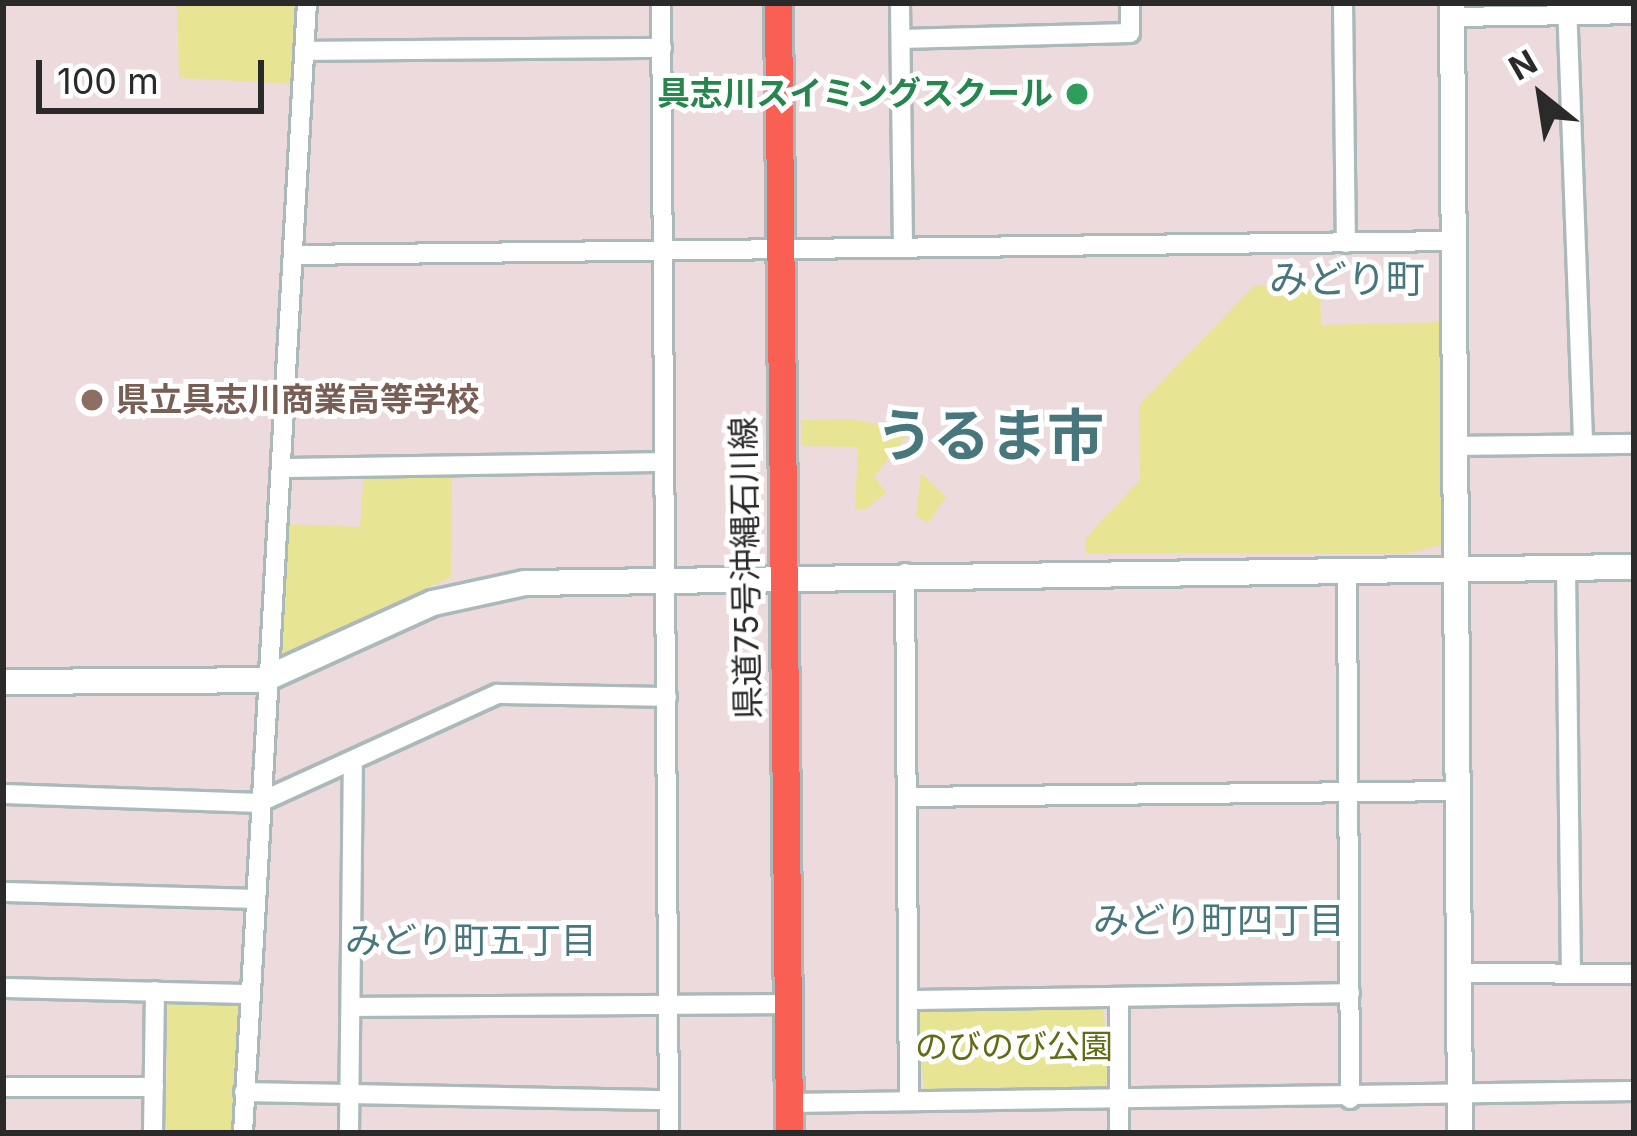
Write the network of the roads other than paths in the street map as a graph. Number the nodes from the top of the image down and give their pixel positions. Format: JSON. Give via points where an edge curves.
{"nodes":[{"id":1,"x":307,"y":3,"type":"edge"},
{"id":2,"x":662,"y":3,"type":"edge"},
{"id":3,"x":778,"y":3,"type":"edge"},
{"id":4,"x":900,"y":3,"type":"edge"},
{"id":5,"x":1130,"y":3,"type":"edge"},
{"id":6,"x":1342,"y":3,"type":"edge"},
{"id":7,"x":1567,"y":9,"type":"edge"},
{"id":8,"x":1452,"y":10,"type":"edge"},
{"id":9,"x":1634,"y":14,"type":"edge"},
{"id":10,"x":901,"y":39,"type":"junction"},
{"id":11,"x":662,"y":48,"type":"junction"},
{"id":12,"x":305,"y":51,"type":"junction"},
{"id":13,"x":1455,"y":241,"type":"junction"},
{"id":14,"x":1346,"y":242,"type":"junction"},
{"id":15,"x":903,"y":248,"type":"junction"},
{"id":16,"x":779,"y":250,"type":"junction"},
{"id":17,"x":664,"y":253,"type":"junction"},
{"id":18,"x":296,"y":255,"type":"junction"},
{"id":19,"x":1583,"y":440,"type":"junction"},
{"id":20,"x":1634,"y":444,"type":"edge"},
{"id":21,"x":1460,"y":446,"type":"junction"},
{"id":22,"x":662,"y":463,"type":"junction"},
{"id":23,"x":280,"y":468,"type":"junction"},
{"id":24,"x":1634,"y":567,"type":"edge"},
{"id":25,"x":1565,"y":568,"type":"junction"},
{"id":26,"x":1460,"y":572,"type":"junction"},
{"id":27,"x":905,"y":573,"type":"junction"},
{"id":28,"x":782,"y":574,"type":"junction"},
{"id":29,"x":1347,"y":574,"type":"junction"},
{"id":30,"x":665,"y":578,"type":"junction"},
{"id":31,"x":262,"y":680,"type":"junction"},
{"id":32,"x":3,"y":682,"type":"edge"},
{"id":33,"x":667,"y":697,"type":"junction"},
{"id":34,"x":353,"y":761,"type":"junction"},
{"id":35,"x":1350,"y":790,"type":"junction"},
{"id":36,"x":1459,"y":791,"type":"junction"},
{"id":37,"x":3,"y":794,"type":"edge"},
{"id":38,"x":908,"y":797,"type":"junction"},
{"id":39,"x":259,"y":803,"type":"junction"},
{"id":40,"x":3,"y":892,"type":"edge"},
{"id":41,"x":248,"y":899,"type":"junction"},
{"id":42,"x":1458,"y":973,"type":"junction"},
{"id":43,"x":1571,"y":974,"type":"junction"},
{"id":44,"x":1634,"y":974,"type":"edge"},
{"id":45,"x":3,"y":988,"type":"edge"},
{"id":46,"x":155,"y":992,"type":"junction"},
{"id":47,"x":1349,"y":993,"type":"junction"},
{"id":48,"x":244,"y":994,"type":"junction"},
{"id":49,"x":1119,"y":998,"type":"junction"},
{"id":50,"x":909,"y":1000,"type":"junction"},
{"id":51,"x":786,"y":1004,"type":"junction"},
{"id":52,"x":666,"y":1006,"type":"junction"},
{"id":53,"x":353,"y":1007,"type":"junction"},
{"id":54,"x":3,"y":1087,"type":"edge"},
{"id":55,"x":154,"y":1087,"type":"junction"},
{"id":56,"x":1634,"y":1091,"type":"edge"},
{"id":57,"x":244,"y":1092,"type":"junction"},
{"id":58,"x":350,"y":1092,"type":"junction"},
{"id":59,"x":1459,"y":1093,"type":"junction"},
{"id":60,"x":1123,"y":1098,"type":"junction"},
{"id":61,"x":1350,"y":1099,"type":"junction"},
{"id":62,"x":668,"y":1100,"type":"junction"},
{"id":63,"x":909,"y":1100,"type":"junction"},
{"id":64,"x":788,"y":1103,"type":"junction"},
{"id":65,"x":153,"y":1133,"type":"edge"},
{"id":66,"x":243,"y":1133,"type":"edge"},
{"id":67,"x":349,"y":1133,"type":"edge"},
{"id":68,"x":670,"y":1133,"type":"edge"},
{"id":69,"x":789,"y":1133,"type":"edge"},
{"id":70,"x":1119,"y":1133,"type":"edge"},
{"id":71,"x":1460,"y":1133,"type":"edge"}],
"edges":[{"from":1,"to":12,"type":"street"},
{"from":2,"to":11,"type":"street"},
{"from":3,"to":16,"type":"main road","name":"県道75号沖縄石川線"},
{"from":4,"to":10,"type":"street"},
{"from":5,"to":10,"type":"street","via":[[1130,34]]},
{"from":6,"to":14,"type":"street"},
{"from":7,"to":8,"type":"street"},
{"from":7,"to":9,"type":"street"},
{"from":7,"to":19,"type":"street"},
{"from":8,"to":13,"type":"street"},
{"from":10,"to":15,"type":"street"},
{"from":11,"to":12,"type":"street"},
{"from":11,"to":17,"type":"street"},
{"from":12,"to":18,"type":"street"},
{"from":13,"to":14,"type":"street"},
{"from":13,"to":21,"type":"street"},
{"from":14,"to":15,"type":"street"},
{"from":15,"to":16,"type":"street"},
{"from":16,"to":17,"type":"street"},
{"from":16,"to":28,"type":"main road","name":"県道75号沖縄石川線"},
{"from":17,"to":18,"type":"street"},
{"from":17,"to":22,"type":"street"},
{"from":18,"to":23,"type":"street"},
{"from":19,"to":20,"type":"street"},
{"from":19,"to":21,"type":"street"},
{"from":21,"to":26,"type":"street"},
{"from":22,"to":23,"type":"street"},
{"from":22,"to":30,"type":"street"},
{"from":23,"to":31,"type":"street"},
{"from":24,"to":25,"type":"street"},
{"from":25,"to":26,"type":"street"},
{"from":25,"to":43,"type":"street"},
{"from":26,"to":29,"type":"street"},
{"from":26,"to":36,"type":"street"},
{"from":27,"to":28,"type":"street"},
{"from":27,"to":29,"type":"street"},
{"from":27,"to":38,"type":"street"},
{"from":28,"to":30,"type":"street"},
{"from":28,"to":51,"type":"main road","name":"県道75号沖縄石川線"},
{"from":29,"to":35,"type":"street"},
{"from":30,"to":31,"type":"street","via":[[458,595]]},
{"from":30,"to":33,"type":"street"},
{"from":31,"to":32,"type":"street"},
{"from":31,"to":39,"type":"street"},
{"from":33,"to":34,"type":"street","via":[[497,694]]},
{"from":33,"to":52,"type":"street"},
{"from":34,"to":39,"type":"street"},
{"from":34,"to":53,"type":"street"},
{"from":35,"to":36,"type":"street"},
{"from":35,"to":38,"type":"street"},
{"from":35,"to":47,"type":"street"},
{"from":36,"to":42,"type":"street"},
{"from":37,"to":39,"type":"street"},
{"from":38,"to":50,"type":"street"},
{"from":39,"to":41,"type":"street"},
{"from":40,"to":41,"type":"street"},
{"from":41,"to":48,"type":"street"},
{"from":42,"to":43,"type":"street"},
{"from":42,"to":59,"type":"street"},
{"from":43,"to":44,"type":"street"},
{"from":45,"to":46,"type":"street"},
{"from":46,"to":48,"type":"street"},
{"from":46,"to":55,"type":"street"},
{"from":47,"to":49,"type":"street"},
{"from":47,"to":61,"type":"street"},
{"from":48,"to":57,"type":"street"},
{"from":49,"to":50,"type":"street"},
{"from":49,"to":60,"type":"street"},
{"from":50,"to":63,"type":"street"},
{"from":51,"to":52,"type":"street"},
{"from":51,"to":64,"type":"main road","name":"県道75号沖縄石川線"},
{"from":52,"to":53,"type":"street"},
{"from":52,"to":62,"type":"street"},
{"from":53,"to":58,"type":"street"},
{"from":54,"to":55,"type":"street"},
{"from":55,"to":65,"type":"street"},
{"from":56,"to":59,"type":"street"},
{"from":57,"to":58,"type":"street"},
{"from":57,"to":66,"type":"street"},
{"from":58,"to":62,"type":"street"},
{"from":58,"to":67,"type":"street"},
{"from":59,"to":61,"type":"street"},
{"from":59,"to":71,"type":"street"},
{"from":60,"to":61,"type":"street"},
{"from":60,"to":63,"type":"street"},
{"from":60,"to":70,"type":"street"},
{"from":62,"to":68,"type":"street"},
{"from":63,"to":64,"type":"street"},
{"from":64,"to":69,"type":"main road","name":"県道75号沖縄石川線"}]}
